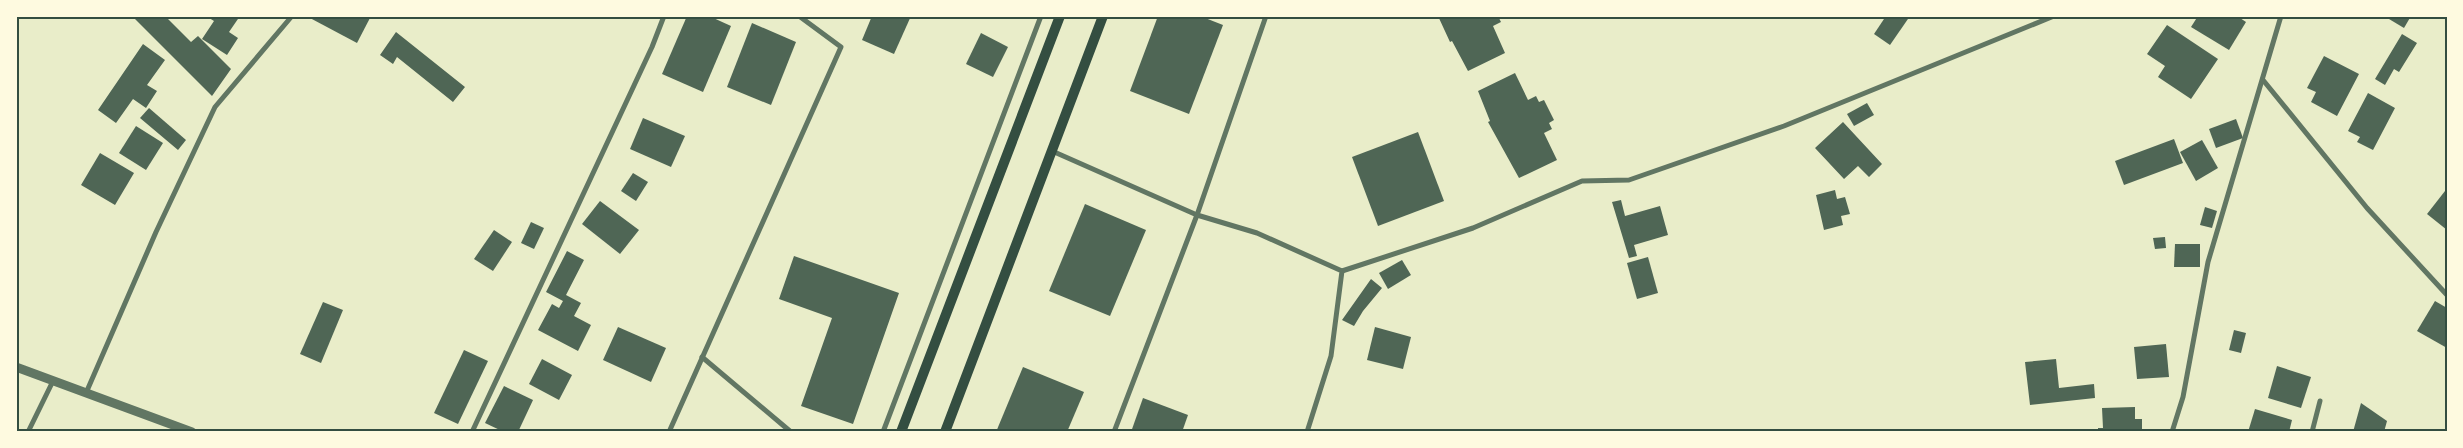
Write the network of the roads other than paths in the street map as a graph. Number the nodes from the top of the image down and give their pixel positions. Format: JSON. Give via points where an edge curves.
{"nodes":[{"id":1,"x":292,"y":16,"type":"edge"},
{"id":2,"x":664,"y":16,"type":"edge"},
{"id":3,"x":799,"y":16,"type":"edge"},
{"id":4,"x":1041,"y":16,"type":"edge"},
{"id":5,"x":1060,"y":16,"type":"edge"},
{"id":6,"x":1103,"y":16,"type":"edge"},
{"id":7,"x":1266,"y":16,"type":"edge"},
{"id":8,"x":2054,"y":16,"type":"edge"},
{"id":9,"x":2281,"y":16,"type":"edge"},
{"id":10,"x":2263,"y":80,"type":"junction"},
{"id":11,"x":1052,"y":151,"type":"junction"},
{"id":12,"x":1197,"y":215,"type":"junction"},
{"id":13,"x":1342,"y":271,"type":"junction"},
{"id":14,"x":2447,"y":295,"type":"edge"},
{"id":15,"x":702,"y":357,"type":"junction"},
{"id":16,"x":16,"y":367,"type":"edge"},
{"id":17,"x":53,"y":380,"type":"junction"},
{"id":18,"x":86,"y":393,"type":"junction"},
{"id":19,"x":2320,"y":402,"type":"dead end"},
{"id":20,"x":28,"y":432,"type":"edge"},
{"id":21,"x":192,"y":432,"type":"edge"},
{"id":22,"x":472,"y":432,"type":"edge"},
{"id":23,"x":669,"y":432,"type":"edge"},
{"id":24,"x":790,"y":432,"type":"edge"},
{"id":25,"x":883,"y":432,"type":"edge"},
{"id":26,"x":901,"y":432,"type":"edge"},
{"id":27,"x":945,"y":432,"type":"edge"},
{"id":28,"x":1114,"y":432,"type":"edge"},
{"id":29,"x":1307,"y":432,"type":"edge"},
{"id":30,"x":2172,"y":432,"type":"edge"},
{"id":31,"x":2312,"y":432,"type":"edge"}],
"edges":[{"from":1,"to":18,"type":"street","via":[[215,107]]},
{"from":2,"to":22,"type":"street"},
{"from":3,"to":15,"type":"street","via":[[841,47]]},
{"from":4,"to":25,"type":"street"},
{"from":5,"to":26,"type":"main road"},
{"from":6,"to":11,"type":"main road"},
{"from":7,"to":12,"type":"street"},
{"from":8,"to":13,"type":"street","via":[[1784,126],[1629,180],[1582,181],[1473,228]]},
{"from":9,"to":10,"type":"street"},
{"from":10,"to":14,"type":"street","via":[[2367,208]]},
{"from":10,"to":30,"type":"street","via":[[2208,262],[2183,397]]},
{"from":11,"to":12,"type":"street"},
{"from":11,"to":27,"type":"main road"},
{"from":12,"to":13,"type":"street","via":[[1257,234]]},
{"from":12,"to":28,"type":"street"},
{"from":13,"to":29,"type":"street","via":[[1331,356]]},
{"from":15,"to":23,"type":"street"},
{"from":15,"to":24,"type":"street"},
{"from":16,"to":17,"type":"street"},
{"from":17,"to":18,"type":"street"},
{"from":17,"to":20,"type":"street"},
{"from":18,"to":21,"type":"street"},
{"from":19,"to":31,"type":"street"}]}
